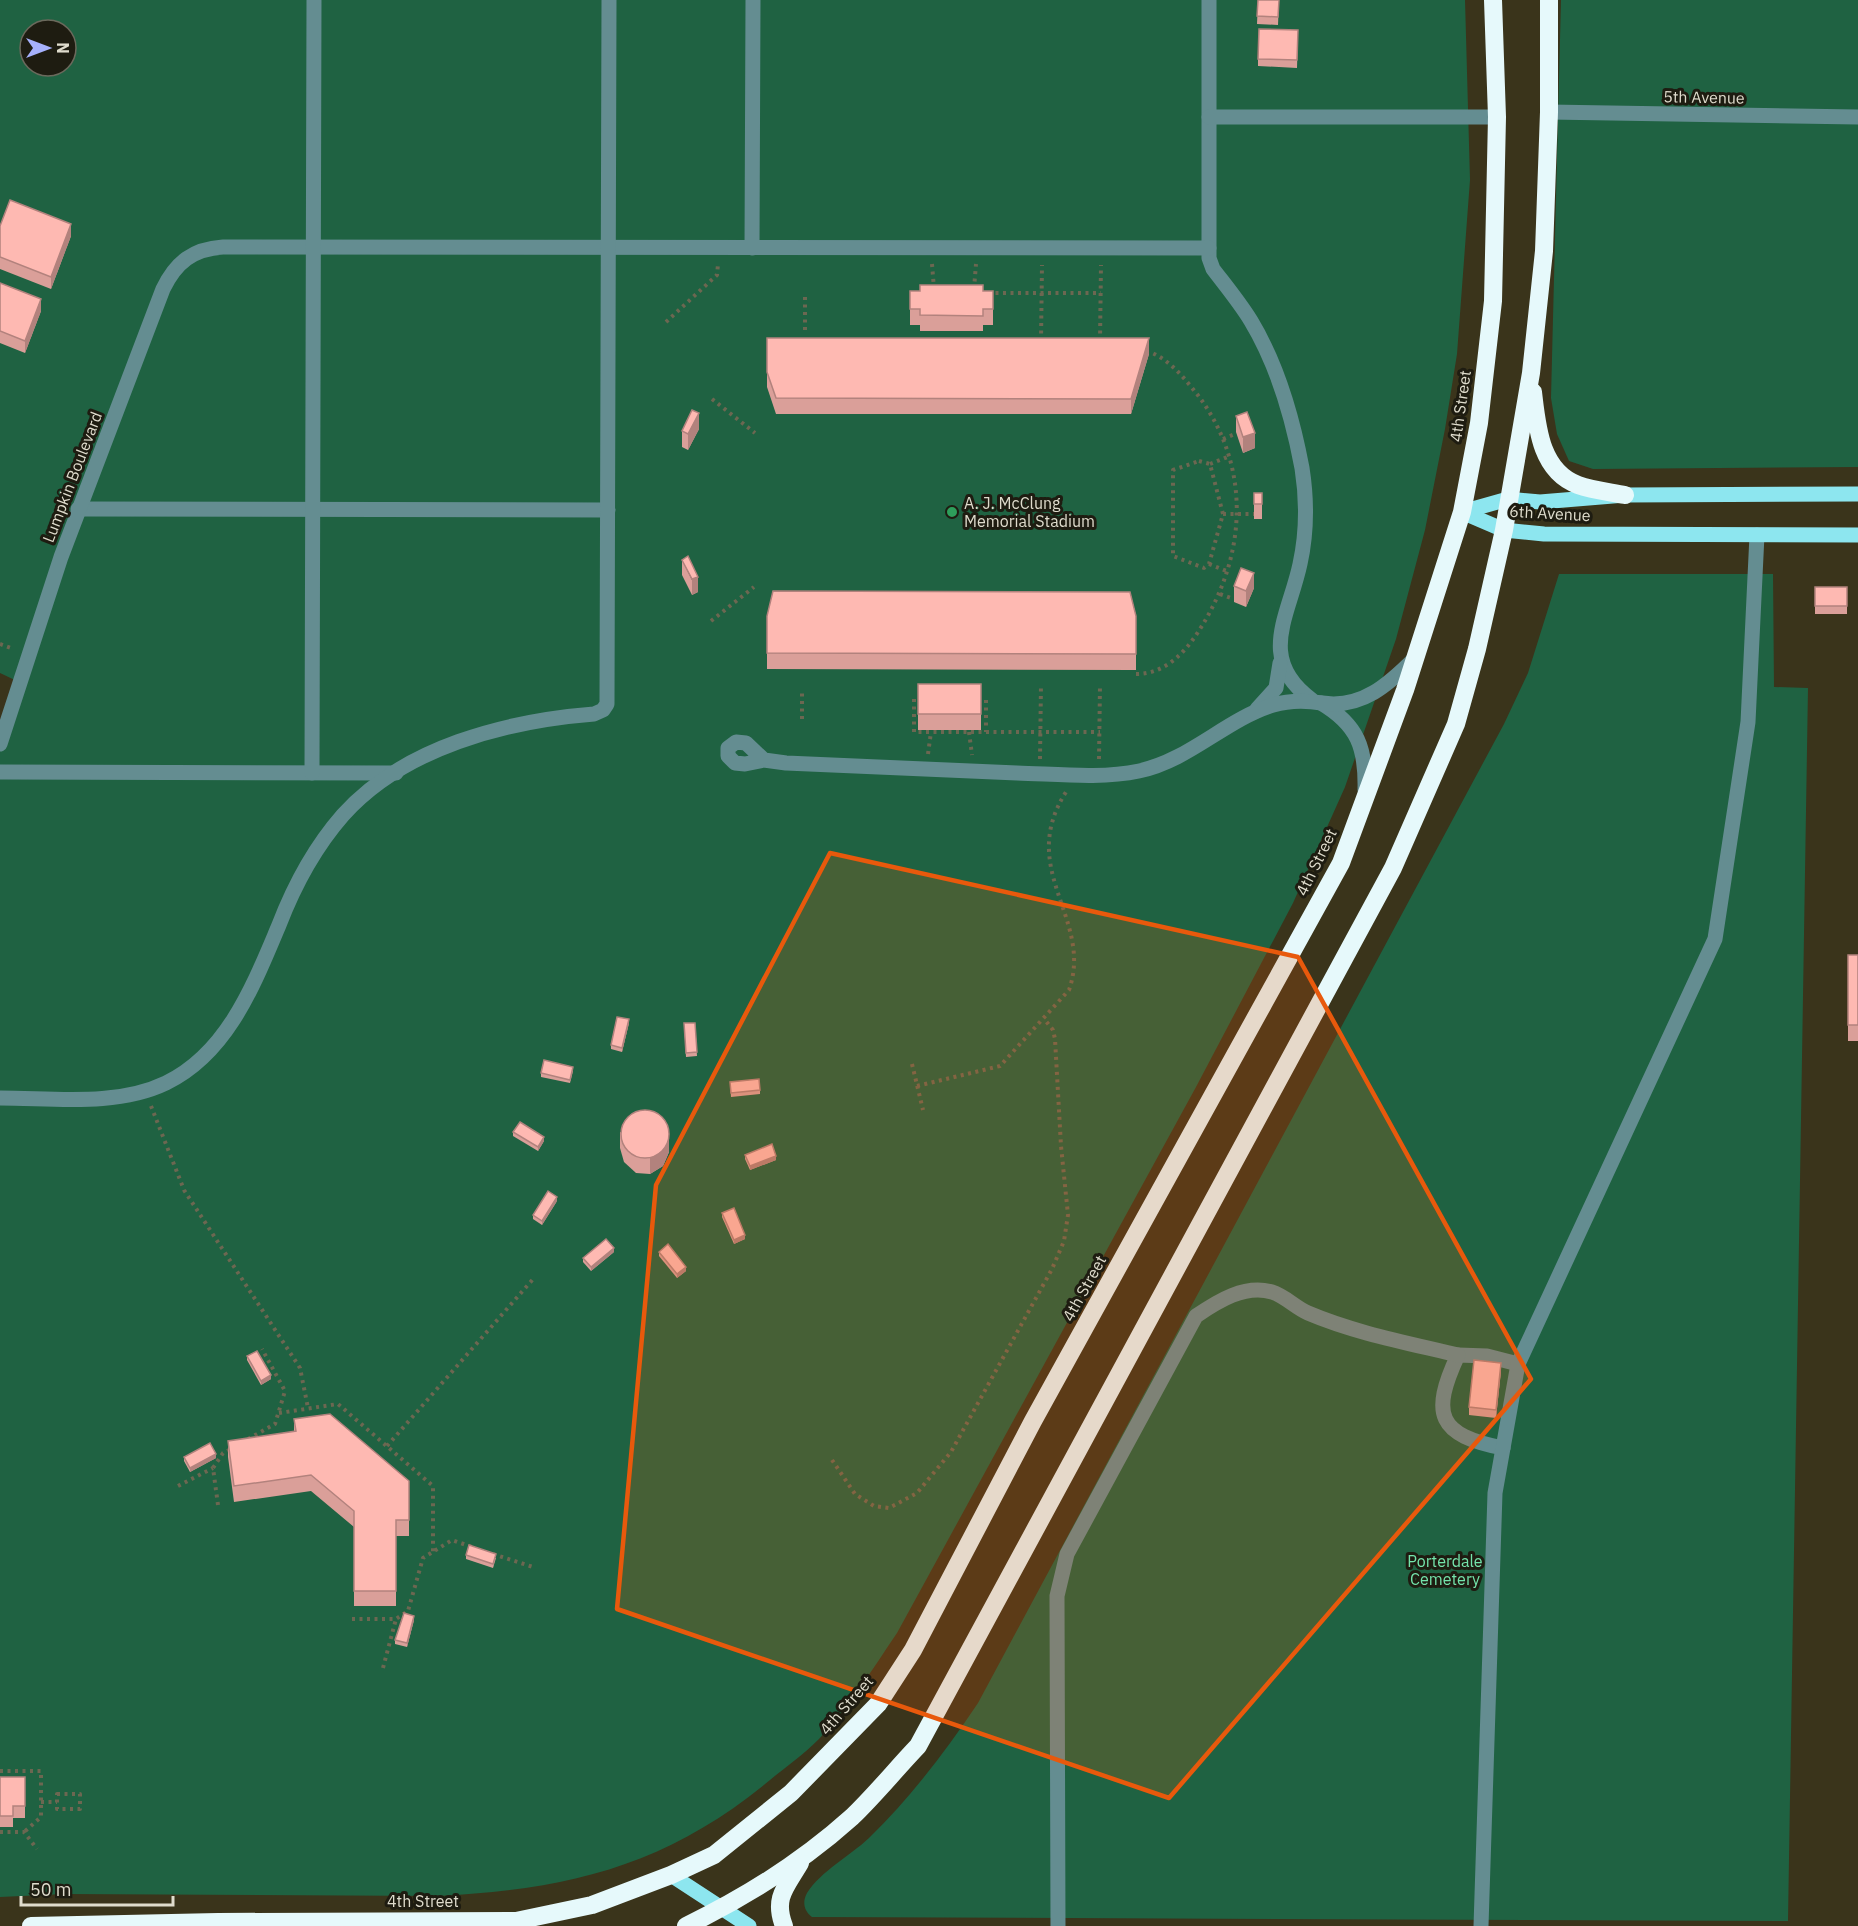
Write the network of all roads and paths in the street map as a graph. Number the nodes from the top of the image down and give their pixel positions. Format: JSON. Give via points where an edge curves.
{"nodes":[{"id":1,"x":314,"y":0,"type":"edge"},
{"id":2,"x":609,"y":0,"type":"edge"},
{"id":3,"x":753,"y":0,"type":"edge"},
{"id":4,"x":1209,"y":0,"type":"edge"},
{"id":5,"x":1493,"y":0,"type":"edge"},
{"id":6,"x":1549,"y":0,"type":"edge"},
{"id":7,"x":1549,"y":112,"type":"junction"},
{"id":8,"x":1209,"y":117,"type":"junction"},
{"id":9,"x":1497,"y":117,"type":"junction"},
{"id":10,"x":1858,"y":117,"type":"edge"},
{"id":11,"x":314,"y":247,"type":"junction"},
{"id":12,"x":608,"y":248,"type":"junction"},
{"id":13,"x":753,"y":248,"type":"junction"},
{"id":14,"x":1209,"y":248,"type":"junction"},
{"id":15,"x":718,"y":263,"type":"dead end"},
{"id":16,"x":932,"y":263,"type":"dead end"},
{"id":17,"x":976,"y":263,"type":"dead end"},
{"id":18,"x":1042,"y":263,"type":"dead end"},
{"id":19,"x":1101,"y":263,"type":"dead end"},
{"id":20,"x":944,"y":292,"type":"edge"},
{"id":21,"x":964,"y":292,"type":"edge"},
{"id":22,"x":974,"y":292,"type":"junction"},
{"id":23,"x":1042,"y":292,"type":"junction"},
{"id":24,"x":1101,"y":292,"type":"junction"},
{"id":25,"x":805,"y":297,"type":"dead end"},
{"id":26,"x":666,"y":322,"type":"dead end"},
{"id":27,"x":805,"y":334,"type":"dead end"},
{"id":28,"x":1041,"y":342,"type":"edge"},
{"id":29,"x":1100,"y":342,"type":"edge"},
{"id":30,"x":1149,"y":352,"type":"edge"},
{"id":31,"x":1531,"y":373,"type":"junction"},
{"id":32,"x":712,"y":399,"type":"dead end"},
{"id":33,"x":755,"y":433,"type":"dead end"},
{"id":34,"x":1235,"y":434,"type":"edge"},
{"id":35,"x":1223,"y":439,"type":"junction"},
{"id":36,"x":1230,"y":456,"type":"junction"},
{"id":37,"x":1210,"y":464,"type":"junction"},
{"id":38,"x":1858,"y":494,"type":"edge"},
{"id":39,"x":1624,"y":495,"type":"junction"},
{"id":40,"x":1508,"y":499,"type":"junction"},
{"id":41,"x":78,"y":509,"type":"junction"},
{"id":42,"x":313,"y":510,"type":"junction"},
{"id":43,"x":608,"y":510,"type":"junction"},
{"id":44,"x":1462,"y":512,"type":"junction"},
{"id":45,"x":1223,"y":514,"type":"junction"},
{"id":46,"x":1236,"y":514,"type":"junction"},
{"id":47,"x":1254,"y":514,"type":"edge"},
{"id":48,"x":1504,"y":530,"type":"junction"},
{"id":49,"x":1757,"y":534,"type":"junction"},
{"id":50,"x":1858,"y":535,"type":"edge"},
{"id":51,"x":1209,"y":564,"type":"junction"},
{"id":52,"x":1229,"y":572,"type":"junction"},
{"id":53,"x":754,"y":587,"type":"dead end"},
{"id":54,"x":1220,"y":594,"type":"junction"},
{"id":55,"x":1234,"y":599,"type":"edge"},
{"id":56,"x":711,"y":621,"type":"dead end"},
{"id":57,"x":1280,"y":657,"type":"junction"},
{"id":58,"x":1415,"y":658,"type":"junction"},
{"id":59,"x":1136,"y":674,"type":"edge"},
{"id":60,"x":1041,"y":684,"type":"dead end"},
{"id":61,"x":1100,"y":685,"type":"dead end"},
{"id":62,"x":802,"y":690,"type":"dead end"},
{"id":63,"x":914,"y":699,"type":"dead end"},
{"id":64,"x":986,"y":700,"type":"dead end"},
{"id":65,"x":1316,"y":701,"type":"junction"},
{"id":66,"x":1253,"y":713,"type":"junction"},
{"id":67,"x":802,"y":719,"type":"dead end"},
{"id":68,"x":969,"y":732,"type":"junction"},
{"id":69,"x":986,"y":732,"type":"junction"},
{"id":70,"x":1041,"y":732,"type":"junction"},
{"id":71,"x":1100,"y":732,"type":"junction"},
{"id":72,"x":0,"y":744,"type":"edge"},
{"id":73,"x":764,"y":760,"type":"dead end"},
{"id":74,"x":973,"y":771,"type":"junction"},
{"id":75,"x":0,"y":772,"type":"edge"},
{"id":76,"x":312,"y":773,"type":"junction"},
{"id":77,"x":396,"y":773,"type":"junction"},
{"id":78,"x":1040,"y":773,"type":"junction"},
{"id":79,"x":1099,"y":773,"type":"junction"},
{"id":80,"x":1074,"y":774,"type":"junction"},
{"id":81,"x":1365,"y":796,"type":"junction"},
{"id":82,"x":1045,"y":1020,"type":"junction"},
{"id":83,"x":912,"y":1064,"type":"dead end"},
{"id":84,"x":917,"y":1086,"type":"junction"},
{"id":85,"x":0,"y":1098,"type":"edge"},
{"id":86,"x":141,"y":1108,"type":"dead end"},
{"id":87,"x":923,"y":1110,"type":"dead end"},
{"id":88,"x":534,"y":1278,"type":"dead end"},
{"id":89,"x":262,"y":1349,"type":"dead end"},
{"id":90,"x":1458,"y":1355,"type":"junction"},
{"id":91,"x":1518,"y":1364,"type":"junction"},
{"id":92,"x":308,"y":1408,"type":"junction"},
{"id":93,"x":279,"y":1413,"type":"junction"},
{"id":94,"x":244,"y":1442,"type":"edge"},
{"id":95,"x":387,"y":1446,"type":"junction"},
{"id":96,"x":234,"y":1448,"type":"edge"},
{"id":97,"x":1503,"y":1448,"type":"junction"},
{"id":98,"x":832,"y":1460,"type":"dead end"},
{"id":99,"x":213,"y":1468,"type":"junction"},
{"id":100,"x":178,"y":1486,"type":"dead end"},
{"id":101,"x":218,"y":1505,"type":"dead end"},
{"id":102,"x":433,"y":1552,"type":"junction"},
{"id":103,"x":533,"y":1567,"type":"dead end"},
{"id":104,"x":352,"y":1619,"type":"dead end"},
{"id":105,"x":396,"y":1619,"type":"junction"},
{"id":106,"x":383,"y":1668,"type":"dead end"},
{"id":107,"x":0,"y":1771,"type":"edge"},
{"id":108,"x":41,"y":1802,"type":"junction"},
{"id":109,"x":57,"y":1802,"type":"junction"},
{"id":110,"x":0,"y":1832,"type":"edge"},
{"id":111,"x":24,"y":1832,"type":"junction"},
{"id":112,"x":38,"y":1849,"type":"dead end"},
{"id":113,"x":802,"y":1860,"type":"junction"},
{"id":114,"x":671,"y":1875,"type":"junction"},
{"id":115,"x":722,"y":1909,"type":"junction"},
{"id":116,"x":346,"y":1924,"type":"edge"},
{"id":117,"x":31,"y":1926,"type":"edge"},
{"id":118,"x":686,"y":1926,"type":"edge"},
{"id":119,"x":749,"y":1926,"type":"edge"},
{"id":120,"x":784,"y":1926,"type":"edge"},
{"id":121,"x":1058,"y":1926,"type":"edge"},
{"id":122,"x":1481,"y":1926,"type":"edge"}],
"edges":[{"from":1,"to":11,"type":"street"},
{"from":2,"to":12,"type":"street"},
{"from":3,"to":13,"type":"street"},
{"from":4,"to":8,"type":"street"},
{"from":5,"to":9,"type":"highway","name":"4th Street"},
{"from":6,"to":7,"type":"highway"},
{"from":7,"to":10,"type":"street","name":"5th Avenue"},
{"from":7,"to":31,"type":"highway","via":[[1544,251]]},
{"from":8,"to":9,"type":"street"},
{"from":8,"to":14,"type":"street"},
{"from":9,"to":44,"type":"highway","name":"4th Street","via":[[1493,301],[1479,423]]},
{"from":11,"to":12,"type":"street"},
{"from":11,"to":41,"type":"street","name":"Lumpkin Boulevard","via":[[212,248],[187,257],[168,279]]},
{"from":11,"to":42,"type":"street"},
{"from":12,"to":13,"type":"street"},
{"from":12,"to":43,"type":"street"},
{"from":13,"to":14,"type":"street"},
{"from":14,"to":57,"type":"street","via":[[1213,269],[1251,322],[1270,363],[1301,467],[1305,535],[1280,633]]},
{"from":15,"to":26,"type":"path","via":[[717,274]]},
{"from":16,"to":20,"type":"path","via":[[934,292]]},
{"from":17,"to":22,"type":"path"},
{"from":18,"to":23,"type":"path"},
{"from":19,"to":24,"type":"path"},
{"from":21,"to":22,"type":"path"},
{"from":22,"to":23,"type":"path"},
{"from":23,"to":24,"type":"path"},
{"from":23,"to":28,"type":"path"},
{"from":24,"to":29,"type":"path"},
{"from":25,"to":27,"type":"path"},
{"from":30,"to":35,"type":"path","via":[[1188,383]]},
{"from":31,"to":39,"type":"highway","via":[[1539,440],[1554,468],[1576,485]]},
{"from":31,"to":40,"type":"highway"},
{"from":32,"to":33,"type":"path"},
{"from":34,"to":35,"type":"path"},
{"from":35,"to":36,"type":"path"},
{"from":36,"to":37,"type":"path"},
{"from":36,"to":46,"type":"path"},
{"from":37,"to":45,"type":"path"},
{"from":37,"to":51,"type":"path","via":[[1199,461],[1173,470],[1173,556],[1202,568]]},
{"from":38,"to":39,"type":"main road","name":"6th Avenue"},
{"from":39,"to":40,"type":"main road","name":"6th Avenue","via":[[1540,502]]},
{"from":40,"to":44,"type":"main road","name":"6th Avenue"},
{"from":40,"to":48,"type":"highway"},
{"from":41,"to":42,"type":"street"},
{"from":41,"to":72,"type":"street","name":"Lumpkin Boulevard"},
{"from":42,"to":43,"type":"street"},
{"from":42,"to":76,"type":"street"},
{"from":43,"to":77,"type":"street","via":[[605,707],[594,714],[535,720],[488,732]]},
{"from":44,"to":48,"type":"main road","name":"6th Avenue"},
{"from":44,"to":58,"type":"highway","name":"4th Street"},
{"from":45,"to":46,"type":"path"},
{"from":45,"to":51,"type":"path"},
{"from":46,"to":47,"type":"path"},
{"from":46,"to":52,"type":"path"},
{"from":48,"to":49,"type":"main road","name":"6th Avenue","via":[[1544,534]]},
{"from":48,"to":113,"type":"highway","via":[[1456,724],[1383,887],[918,1746],[853,1815]]},
{"from":49,"to":50,"type":"main road","name":"6th Avenue"},
{"from":49,"to":91,"type":"street","via":[[1748,722],[1715,939]]},
{"from":51,"to":52,"type":"path"},
{"from":52,"to":54,"type":"path"},
{"from":53,"to":56,"type":"path"},
{"from":54,"to":55,"type":"path"},
{"from":54,"to":59,"type":"path","via":[[1181,654],[1156,670]]},
{"from":57,"to":65,"type":"street","via":[[1293,685]]},
{"from":57,"to":66,"type":"street","via":[[1276,688]]},
{"from":58,"to":65,"type":"street","via":[[1372,695],[1349,702]]},
{"from":58,"to":81,"type":"highway","name":"4th Street"},
{"from":60,"to":70,"type":"path"},
{"from":61,"to":71,"type":"path"},
{"from":62,"to":67,"type":"path"},
{"from":63,"to":68,"type":"path","via":[[914,732]]},
{"from":64,"to":69,"type":"path"},
{"from":65,"to":66,"type":"street","via":[[1285,702]]},
{"from":65,"to":81,"type":"street","via":[[1343,718],[1358,736],[1364,760]]},
{"from":66,"to":79,"type":"street","via":[[1178,758],[1138,771]]},
{"from":68,"to":69,"type":"path"},
{"from":68,"to":74,"type":"path"},
{"from":69,"to":70,"type":"path"},
{"from":70,"to":71,"type":"path"},
{"from":70,"to":78,"type":"path"},
{"from":71,"to":79,"type":"path"},
{"from":73,"to":74,"type":"street"},
{"from":74,"to":78,"type":"street"},
{"from":75,"to":76,"type":"street"},
{"from":76,"to":77,"type":"street"},
{"from":77,"to":85,"type":"street","via":[[360,799],[327,836],[298,883],[239,1012],[196,1062],[167,1083],[130,1095]]},
{"from":78,"to":80,"type":"street"},
{"from":79,"to":80,"type":"street"},
{"from":80,"to":82,"type":"path","via":[[1054,809],[1048,836],[1051,874],[1074,947],[1074,979],[1062,1002]]},
{"from":81,"to":114,"type":"highway","name":"4th Street","via":[[1341,863],[1033,1421],[913,1650],[878,1704],[791,1793],[714,1855]]},
{"from":82,"to":84,"type":"path","via":[[999,1067]]},
{"from":82,"to":98,"type":"path","via":[[1055,1039],[1068,1215],[1064,1241],[1055,1262],[951,1452],[916,1493],[889,1509],[873,1506],[855,1494]]},
{"from":83,"to":84,"type":"path"},
{"from":84,"to":87,"type":"path"},
{"from":86,"to":92,"type":"path","via":[[153,1105],[184,1190],[300,1368]]},
{"from":88,"to":95,"type":"path"},
{"from":89,"to":93,"type":"path","via":[[285,1391]]},
{"from":90,"to":91,"type":"street","via":[[1487,1356]]},
{"from":90,"to":97,"type":"street","via":[[1445,1382],[1442,1412],[1455,1433],[1472,1442]]},
{"from":90,"to":121,"type":"street","via":[[1306,1312],[1273,1292],[1250,1291],[1222,1298],[1196,1316],[1067,1554],[1057,1596]]},
{"from":91,"to":97,"type":"street"},
{"from":92,"to":93,"type":"path"},
{"from":92,"to":95,"type":"path","via":[[338,1404]]},
{"from":93,"to":94,"type":"path","via":[[275,1424]]},
{"from":95,"to":102,"type":"path","via":[[433,1486]]},
{"from":96,"to":99,"type":"path","via":[[223,1453]]},
{"from":97,"to":122,"type":"street","via":[[1495,1492]]},
{"from":99,"to":100,"type":"path"},
{"from":99,"to":101,"type":"path"},
{"from":102,"to":103,"type":"path","via":[[452,1540]]},
{"from":102,"to":105,"type":"path","via":[[423,1557],[408,1611]]},
{"from":104,"to":105,"type":"path"},
{"from":105,"to":106,"type":"path"},
{"from":107,"to":108,"type":"path","via":[[41,1771]]},
{"from":108,"to":109,"type":"path"},
{"from":108,"to":111,"type":"path","via":[[41,1817]]},
{"from":109,"to":109,"type":"path","via":[[57,1794],[80,1794],[80,1809],[57,1809]]},
{"from":110,"to":111,"type":"path"},
{"from":111,"to":112,"type":"path"},
{"from":113,"to":115,"type":"highway"},
{"from":113,"to":120,"type":"highway","via":[[779,1898]]},
{"from":114,"to":115,"type":"main road"},
{"from":114,"to":116,"type":"highway","name":"4th Street","via":[[592,1905],[516,1921]]},
{"from":115,"to":118,"type":"highway"},
{"from":115,"to":119,"type":"main road"},
{"from":116,"to":117,"type":"highway","name":"4th Street"}]}
